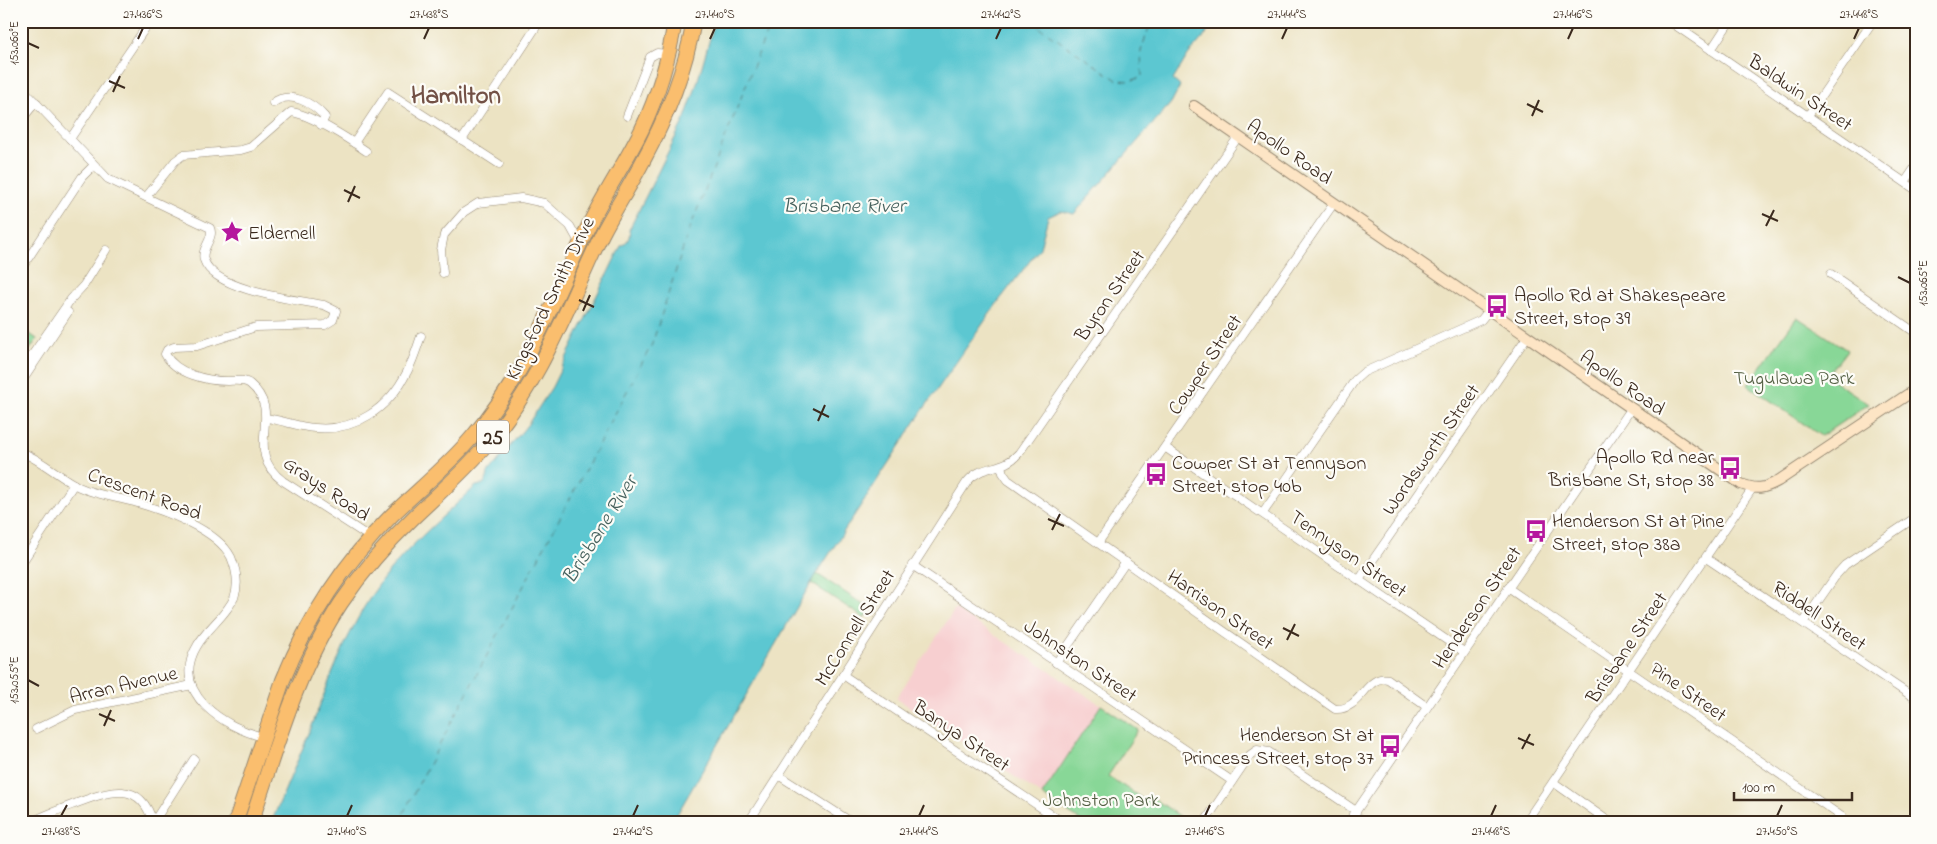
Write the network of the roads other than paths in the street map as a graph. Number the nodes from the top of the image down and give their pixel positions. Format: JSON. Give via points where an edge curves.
{"nodes":[{"id":1,"x":150,"y":21,"type":"edge"},
{"id":2,"x":540,"y":21,"type":"edge"},
{"id":3,"x":656,"y":21,"type":"edge"},
{"id":4,"x":694,"y":21,"type":"edge"},
{"id":5,"x":1669,"y":21,"type":"edge"},
{"id":6,"x":1730,"y":21,"type":"edge"},
{"id":7,"x":1873,"y":21,"type":"edge"},
{"id":8,"x":678,"y":23,"type":"edge"},
{"id":9,"x":1711,"y":50,"type":"junction"},
{"id":10,"x":669,"y":54,"type":"junction"},
{"id":11,"x":21,"y":87,"type":"edge"},
{"id":12,"x":36,"y":102,"type":"junction"},
{"id":13,"x":273,"y":103,"type":"dead end"},
{"id":14,"x":1194,"y":106,"type":"dead end"},
{"id":15,"x":626,"y":116,"type":"dead end"},
{"id":16,"x":1808,"y":117,"type":"junction"},
{"id":17,"x":21,"y":120,"type":"edge"},
{"id":18,"x":321,"y":125,"type":"junction"},
{"id":19,"x":1238,"y":137,"type":"junction"},
{"id":20,"x":70,"y":139,"type":"junction"},
{"id":21,"x":462,"y":140,"type":"junction"},
{"id":22,"x":354,"y":143,"type":"junction"},
{"id":23,"x":366,"y":151,"type":"dead end"},
{"id":24,"x":499,"y":164,"type":"dead end"},
{"id":25,"x":94,"y":165,"type":"junction"},
{"id":26,"x":1916,"y":166,"type":"edge"},
{"id":27,"x":1905,"y":182,"type":"junction"},
{"id":28,"x":1916,"y":190,"type":"edge"},
{"id":29,"x":146,"y":197,"type":"junction"},
{"id":30,"x":1334,"y":203,"type":"junction"},
{"id":31,"x":570,"y":226,"type":"junction"},
{"id":32,"x":588,"y":226,"type":"junction"},
{"id":33,"x":580,"y":244,"type":"junction"},
{"id":34,"x":106,"y":250,"type":"dead end"},
{"id":35,"x":21,"y":269,"type":"edge"},
{"id":36,"x":443,"y":273,"type":"dead end"},
{"id":37,"x":1831,"y":274,"type":"dead end"},
{"id":38,"x":1489,"y":310,"type":"junction"},
{"id":39,"x":68,"y":312,"type":"dead end"},
{"id":40,"x":1916,"y":333,"type":"edge"},
{"id":41,"x":421,"y":336,"type":"dead end"},
{"id":42,"x":1527,"y":337,"type":"junction"},
{"id":43,"x":21,"y":371,"type":"edge"},
{"id":44,"x":21,"y":383,"type":"edge"},
{"id":45,"x":1916,"y":390,"type":"edge"},
{"id":46,"x":1631,"y":409,"type":"junction"},
{"id":47,"x":266,"y":418,"type":"junction"},
{"id":48,"x":1166,"y":448,"type":"junction"},
{"id":49,"x":21,"y":452,"type":"edge"},
{"id":50,"x":1001,"y":466,"type":"junction"},
{"id":51,"x":74,"y":484,"type":"junction"},
{"id":52,"x":1752,"y":488,"type":"junction"},
{"id":53,"x":1263,"y":513,"type":"junction"},
{"id":54,"x":1916,"y":517,"type":"edge"},
{"id":55,"x":371,"y":538,"type":"junction"},
{"id":56,"x":1098,"y":543,"type":"junction"},
{"id":57,"x":1706,"y":558,"type":"junction"},
{"id":58,"x":1126,"y":562,"type":"junction"},
{"id":59,"x":21,"y":564,"type":"edge"},
{"id":60,"x":912,"y":565,"type":"junction"},
{"id":61,"x":1359,"y":580,"type":"junction"},
{"id":62,"x":1508,"y":588,"type":"junction"},
{"id":63,"x":1803,"y":623,"type":"junction"},
{"id":64,"x":1464,"y":652,"type":"junction"},
{"id":65,"x":1056,"y":663,"type":"junction"},
{"id":66,"x":1629,"y":670,"type":"junction"},
{"id":67,"x":843,"y":675,"type":"junction"},
{"id":68,"x":192,"y":685,"type":"junction"},
{"id":69,"x":1916,"y":699,"type":"edge"},
{"id":70,"x":1427,"y":707,"type":"junction"},
{"id":71,"x":36,"y":729,"type":"dead end"},
{"id":72,"x":263,"y":737,"type":"junction"},
{"id":73,"x":194,"y":759,"type":"dead end"},
{"id":74,"x":778,"y":775,"type":"junction"},
{"id":75,"x":1232,"y":781,"type":"junction"},
{"id":76,"x":1553,"y":782,"type":"junction"},
{"id":77,"x":1355,"y":813,"type":"junction"},
{"id":78,"x":29,"y":823,"type":"edge"},
{"id":79,"x":153,"y":823,"type":"edge"},
{"id":80,"x":234,"y":823,"type":"edge"},
{"id":81,"x":251,"y":823,"type":"edge"},
{"id":82,"x":748,"y":823,"type":"edge"},
{"id":83,"x":853,"y":823,"type":"edge"},
{"id":84,"x":1064,"y":823,"type":"edge"},
{"id":85,"x":1204,"y":823,"type":"edge"},
{"id":86,"x":1348,"y":823,"type":"edge"},
{"id":87,"x":1366,"y":823,"type":"edge"},
{"id":88,"x":1525,"y":823,"type":"edge"},
{"id":89,"x":1611,"y":823,"type":"edge"},
{"id":90,"x":1851,"y":823,"type":"edge"}],
"edges":[{"from":1,"to":20,"type":"street"},
{"from":2,"to":21,"type":"street"},
{"from":3,"to":8,"type":"street","via":[[665,26]]},
{"from":4,"to":81,"type":"highway","name":"Kingsford Smith Drive","number":"25","via":[[681,72],[662,124],[603,232],[535,378],[484,448],[396,534],[340,604],[299,683]]},
{"from":5,"to":9,"type":"street","name":"Baldwin Street"},
{"from":6,"to":9,"type":"street"},
{"from":7,"to":16,"type":"street"},
{"from":8,"to":10,"type":"highway","name":"Kingsford Smith Drive","number":"25"},
{"from":9,"to":16,"type":"street","name":"Baldwin Street"},
{"from":10,"to":15,"type":"street","via":[[658,53],[650,57]]},
{"from":10,"to":32,"type":"highway","name":"Kingsford Smith Drive","number":"25","via":[[642,129]]},
{"from":11,"to":12,"type":"street"},
{"from":12,"to":17,"type":"street"},
{"from":12,"to":20,"type":"street"},
{"from":13,"to":18,"type":"street","via":[[288,97],[309,103],[325,117]]},
{"from":14,"to":19,"type":"street","name":"Apollo Road"},
{"from":16,"to":27,"type":"street","name":"Baldwin Street"},
{"from":18,"to":22,"type":"street"},
{"from":18,"to":29,"type":"street","via":[[291,112],[251,147],[184,154]]},
{"from":19,"to":30,"type":"street","name":"Apollo Road"},
{"from":19,"to":50,"type":"street","name":"Byron Street","via":[[1019,453],[1011,462]]},
{"from":20,"to":25,"type":"street"},
{"from":21,"to":22,"type":"street","via":[[388,92]]},
{"from":21,"to":24,"type":"street"},
{"from":22,"to":23,"type":"street"},
{"from":25,"to":29,"type":"street","via":[[113,182]]},
{"from":25,"to":35,"type":"street","via":[[82,177]]},
{"from":26,"to":27,"type":"street"},
{"from":27,"to":28,"type":"street","name":"Baldwin Street"},
{"from":29,"to":47,"type":"street","name":"Grays Road","via":[[210,228],[211,235],[203,258],[208,268],[223,279],[247,290],[324,305],[337,313],[332,322],[325,325],[256,327],[198,346],[174,347],[166,352],[174,364],[197,376],[248,382],[262,400]]},
{"from":30,"to":38,"type":"street","name":"Apollo Road"},
{"from":30,"to":48,"type":"street","name":"Cowper Street"},
{"from":31,"to":32,"type":"street"},
{"from":31,"to":33,"type":"street"},
{"from":31,"to":36,"type":"street","via":[[550,206],[535,200],[516,198],[474,204],[444,236],[441,250]]},
{"from":32,"to":33,"type":"highway","name":"Kingsford Smith Drive","number":"25"},
{"from":33,"to":55,"type":"highway","name":"Kingsford Smith Drive","number":"25","via":[[539,336],[501,400],[458,454]]},
{"from":34,"to":43,"type":"street"},
{"from":37,"to":40,"type":"street"},
{"from":38,"to":42,"type":"street","name":"Apollo Road"},
{"from":38,"to":53,"type":"street","via":[[1481,320],[1359,376]]},
{"from":39,"to":44,"type":"street"},
{"from":41,"to":47,"type":"street","via":[[402,381],[380,407],[360,421],[322,429]]},
{"from":42,"to":46,"type":"street","name":"Apollo Road"},
{"from":42,"to":61,"type":"street","name":"Wordsworth Street"},
{"from":45,"to":52,"type":"street","via":[[1773,484]]},
{"from":46,"to":52,"type":"street","name":"Apollo Road","via":[[1741,484]]},
{"from":46,"to":62,"type":"street","name":"Henderson Street"},
{"from":47,"to":55,"type":"street","name":"Grays Road","via":[[264,449],[270,470]]},
{"from":48,"to":53,"type":"street","name":"Tennyson Street"},
{"from":48,"to":56,"type":"street","name":"Cowper Street"},
{"from":49,"to":51,"type":"street","name":"Crescent Road"},
{"from":50,"to":56,"type":"street","name":"Harrison Street","via":[[1008,480]]},
{"from":50,"to":60,"type":"street","name":"McConnell Street","via":[[971,476]]},
{"from":51,"to":59,"type":"street"},
{"from":51,"to":68,"type":"street","name":"Crescent Road","via":[[189,524],[217,540],[230,557],[237,582],[234,599],[193,653]]},
{"from":52,"to":57,"type":"street","name":"Brisbane Street"},
{"from":53,"to":61,"type":"street","name":"Tennyson Street"},
{"from":54,"to":63,"type":"street","via":[[1845,565]]},
{"from":55,"to":72,"type":"highway","name":"Kingsford Smith Drive","number":"25","via":[[337,580],[309,625],[285,674]]},
{"from":56,"to":58,"type":"street","name":"Harrison Street"},
{"from":57,"to":63,"type":"street","name":"Riddell Street"},
{"from":57,"to":66,"type":"street","name":"Brisbane Street"},
{"from":58,"to":65,"type":"street"},
{"from":58,"to":70,"type":"street","name":"Harrison Street","via":[[1335,709],[1350,707],[1374,682],[1384,678]]},
{"from":60,"to":65,"type":"street","name":"Johnston Street"},
{"from":60,"to":67,"type":"street","name":"McConnell Street"},
{"from":61,"to":64,"type":"street","name":"Tennyson Street"},
{"from":62,"to":64,"type":"street","name":"Henderson Street"},
{"from":62,"to":66,"type":"street","name":"Pine Street"},
{"from":63,"to":69,"type":"street","name":"Riddell Street"},
{"from":64,"to":70,"type":"street","name":"Henderson Street"},
{"from":65,"to":75,"type":"street","name":"Johnston Street"},
{"from":66,"to":76,"type":"street","name":"Brisbane Street"},
{"from":66,"to":90,"type":"street","name":"Pine Street"},
{"from":67,"to":74,"type":"street","name":"McConnell Street"},
{"from":67,"to":84,"type":"street","name":"Banya Street"},
{"from":68,"to":71,"type":"street","name":"Arran Avenue","via":[[75,710]]},
{"from":68,"to":72,"type":"street","via":[[210,712]]},
{"from":70,"to":77,"type":"street","name":"Henderson Street"},
{"from":72,"to":80,"type":"highway","name":"Kingsford Smith Drive","number":"25"},
{"from":73,"to":79,"type":"street"},
{"from":74,"to":82,"type":"street","name":"McConnell Street"},
{"from":74,"to":83,"type":"street"},
{"from":75,"to":77,"type":"street","via":[[1250,755],[1258,750],[1269,752]]},
{"from":75,"to":85,"type":"street"},
{"from":76,"to":88,"type":"street","name":"Brisbane Street"},
{"from":76,"to":89,"type":"street"},
{"from":77,"to":86,"type":"street","name":"Henderson Street"},
{"from":77,"to":87,"type":"street"},
{"from":78,"to":79,"type":"street","via":[[89,799],[119,791],[142,801]]}]}
